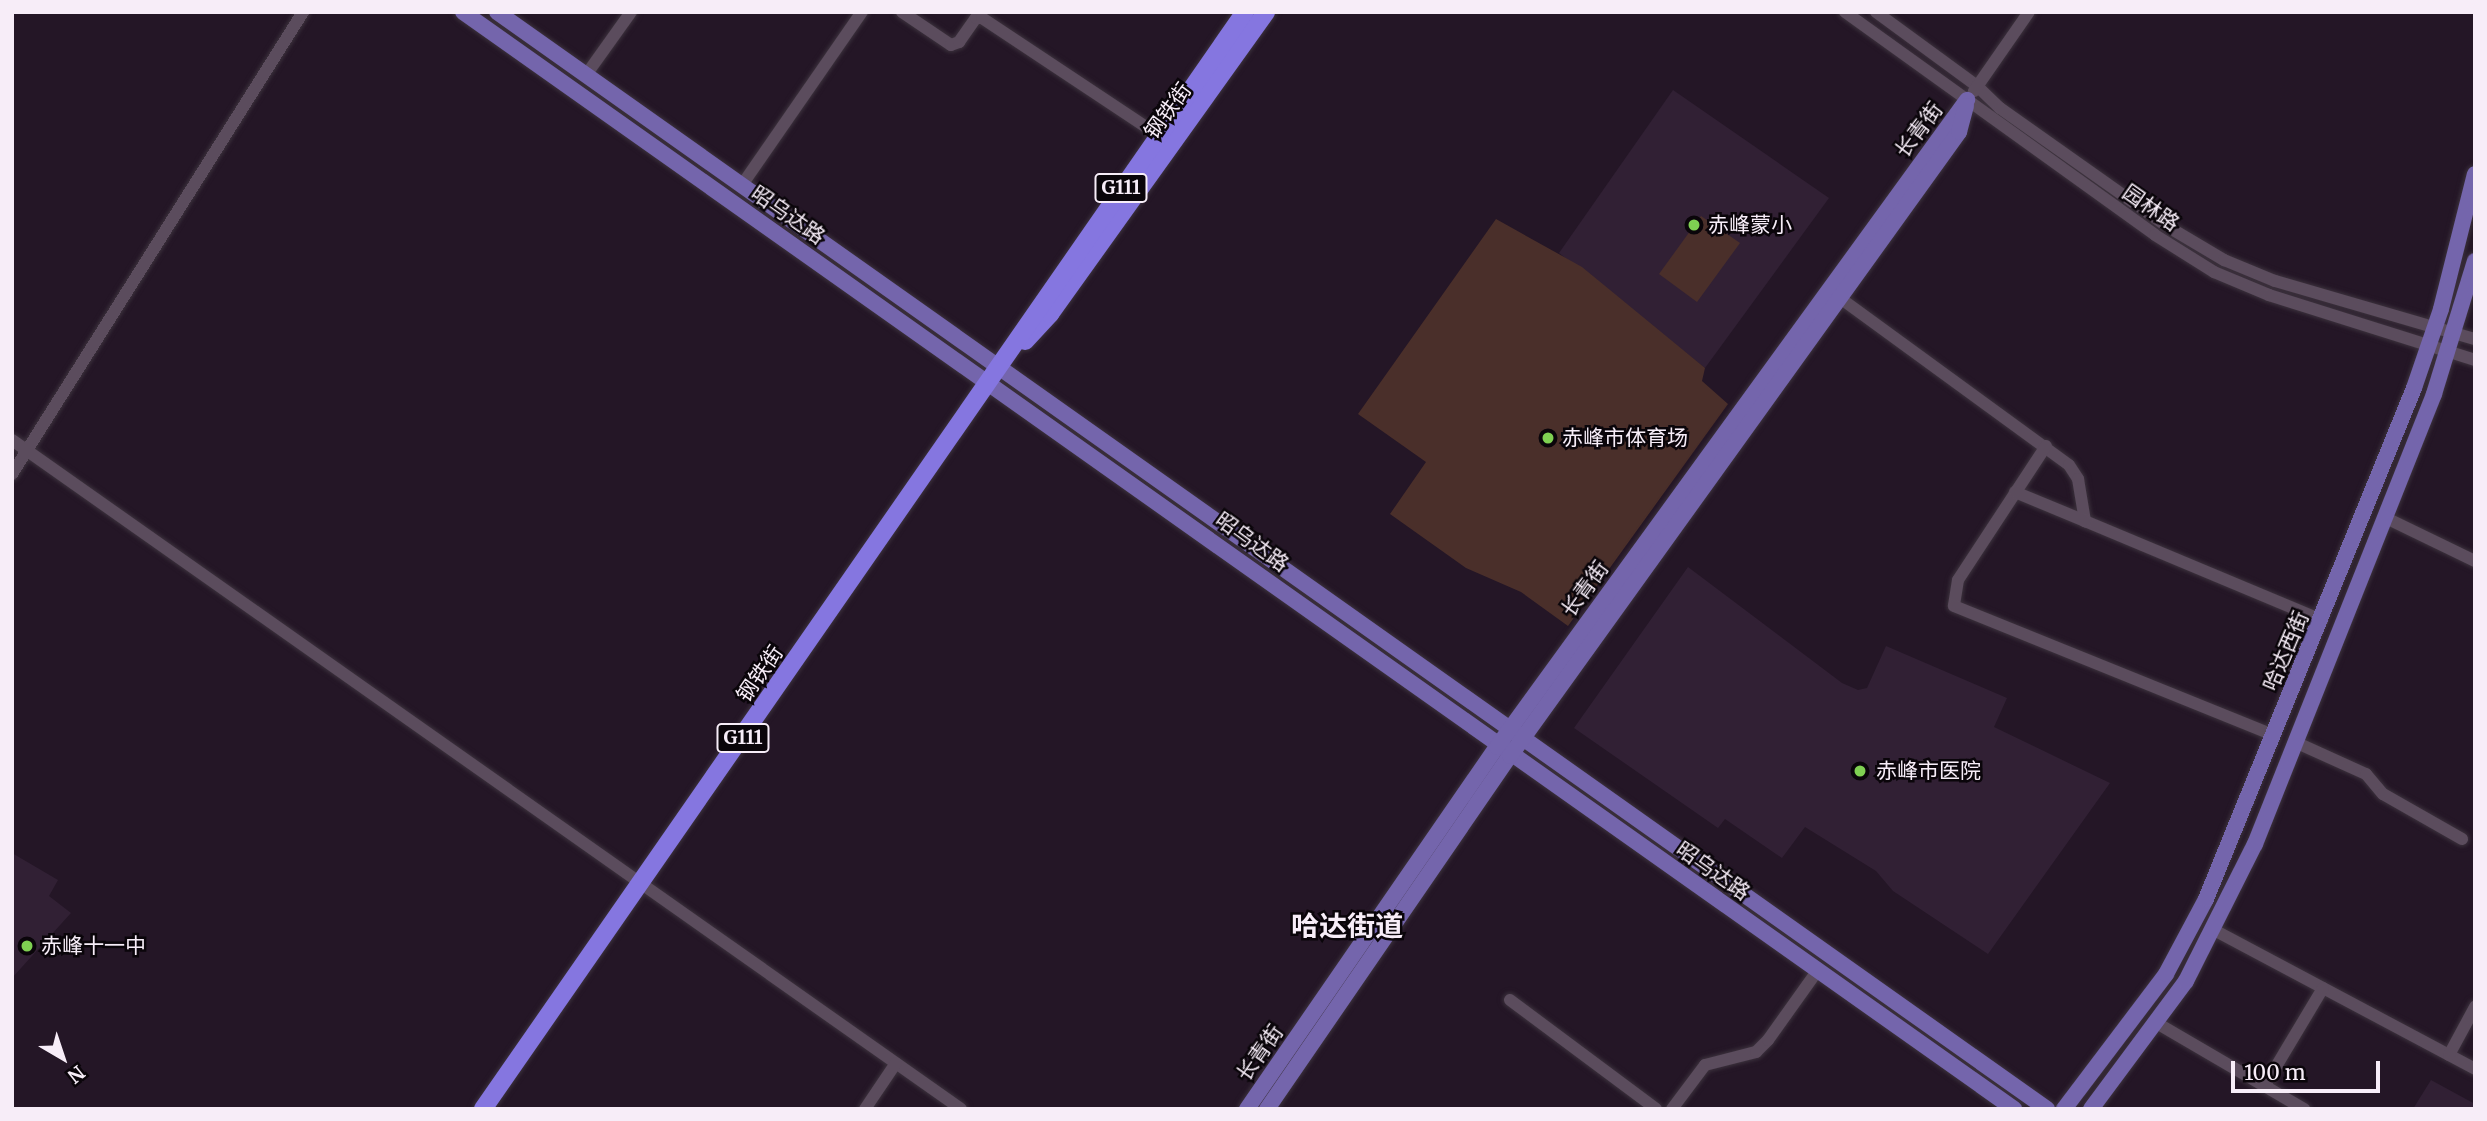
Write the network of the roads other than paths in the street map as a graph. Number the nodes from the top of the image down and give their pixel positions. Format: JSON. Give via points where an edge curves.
{"nodes":[{"id":1,"x":303,"y":12,"type":"edge"},
{"id":2,"x":463,"y":12,"type":"edge"},
{"id":3,"x":497,"y":12,"type":"edge"},
{"id":4,"x":631,"y":12,"type":"edge"},
{"id":5,"x":862,"y":12,"type":"edge"},
{"id":6,"x":902,"y":12,"type":"edge"},
{"id":7,"x":1245,"y":12,"type":"edge"},
{"id":8,"x":1266,"y":12,"type":"edge"},
{"id":9,"x":1845,"y":12,"type":"edge"},
{"id":10,"x":1876,"y":12,"type":"edge"},
{"id":11,"x":2029,"y":12,"type":"edge"},
{"id":12,"x":975,"y":15,"type":"edge"},
{"id":13,"x":586,"y":75,"type":"junction"},
{"id":14,"x":1978,"y":86,"type":"junction"},
{"id":15,"x":1967,"y":100,"type":"junction"},
{"id":16,"x":1158,"y":135,"type":"junction"},
{"id":17,"x":2475,"y":174,"type":"edge"},
{"id":18,"x":742,"y":185,"type":"junction"},
{"id":19,"x":2475,"y":261,"type":"edge"},
{"id":20,"x":1840,"y":298,"type":"junction"},
{"id":21,"x":2435,"y":328,"type":"junction"},
{"id":22,"x":2455,"y":333,"type":"junction"},
{"id":23,"x":2475,"y":339,"type":"edge"},
{"id":24,"x":2430,"y":346,"type":"junction"},
{"id":25,"x":2449,"y":352,"type":"junction"},
{"id":26,"x":2475,"y":360,"type":"edge"},
{"id":27,"x":1001,"y":367,"type":"junction"},
{"id":28,"x":990,"y":382,"type":"junction"},
{"id":29,"x":12,"y":440,"type":"edge"},
{"id":30,"x":2046,"y":446,"type":"junction"},
{"id":31,"x":26,"y":450,"type":"junction"},
{"id":32,"x":12,"y":474,"type":"edge"},
{"id":33,"x":2015,"y":492,"type":"junction"},
{"id":34,"x":2385,"y":517,"type":"junction"},
{"id":35,"x":2085,"y":520,"type":"junction"},
{"id":36,"x":2475,"y":561,"type":"edge"},
{"id":37,"x":2322,"y":620,"type":"junction"},
{"id":38,"x":1516,"y":735,"type":"junction"},
{"id":39,"x":2274,"y":735,"type":"junction"},
{"id":40,"x":2295,"y":743,"type":"junction"},
{"id":41,"x":1503,"y":751,"type":"junction"},
{"id":42,"x":2462,"y":839,"type":"dead end"},
{"id":43,"x":641,"y":884,"type":"junction"},
{"id":44,"x":2214,"y":930,"type":"junction"},
{"id":45,"x":1818,"y":970,"type":"junction"},
{"id":46,"x":2323,"y":988,"type":"junction"},
{"id":47,"x":1510,"y":1000,"type":"dead end"},
{"id":48,"x":2475,"y":1007,"type":"edge"},
{"id":49,"x":2155,"y":1022,"type":"junction"},
{"id":50,"x":2449,"y":1055,"type":"junction"},
{"id":51,"x":896,"y":1063,"type":"junction"},
{"id":52,"x":2475,"y":1069,"type":"edge"},
{"id":53,"x":2265,"y":1084,"type":"junction"},
{"id":54,"x":483,"y":1109,"type":"edge"},
{"id":55,"x":865,"y":1109,"type":"edge"},
{"id":56,"x":961,"y":1109,"type":"edge"},
{"id":57,"x":1247,"y":1109,"type":"edge"},
{"id":58,"x":1267,"y":1109,"type":"edge"},
{"id":59,"x":1656,"y":1109,"type":"edge"},
{"id":60,"x":1672,"y":1109,"type":"edge"},
{"id":61,"x":2014,"y":1109,"type":"edge"},
{"id":62,"x":2047,"y":1109,"type":"edge"},
{"id":63,"x":2064,"y":1109,"type":"edge"},
{"id":64,"x":2091,"y":1109,"type":"edge"},
{"id":65,"x":2304,"y":1109,"type":"edge"}],
"edges":[{"from":1,"to":31,"type":"street"},
{"from":2,"to":28,"type":"main road","name":"昭乌达路"},
{"from":3,"to":13,"type":"main road","name":"昭乌达路"},
{"from":4,"to":13,"type":"street"},
{"from":5,"to":18,"type":"street"},
{"from":6,"to":12,"type":"street","via":[[951,44],[958,42]]},
{"from":7,"to":16,"type":"highway","name":"钢铁街","number":"G111"},
{"from":8,"to":27,"type":"highway","name":"钢铁街","via":[[1050,314]]},
{"from":9,"to":15,"type":"street","name":"园林路"},
{"from":10,"to":14,"type":"street","name":"园林路"},
{"from":11,"to":14,"type":"street","name":"长青街"},
{"from":12,"to":16,"type":"street"},
{"from":13,"to":18,"type":"main road","name":"昭乌达路"},
{"from":14,"to":15,"type":"street","name":"长青街"},
{"from":14,"to":21,"type":"street","name":"园林路","via":[[2000,108],[2165,225],[2224,260],[2275,281]]},
{"from":15,"to":20,"type":"main road","name":"长青街","via":[[1959,132]]},
{"from":15,"to":24,"type":"street","name":"园林路","via":[[2214,272],[2269,295]]},
{"from":15,"to":38,"type":"main road","name":"长青街"},
{"from":16,"to":27,"type":"highway","name":"钢铁街","number":"G111","via":[[1038,305]]},
{"from":17,"to":21,"type":"main road","name":"哈达西街"},
{"from":18,"to":27,"type":"main road","name":"昭乌达路"},
{"from":19,"to":22,"type":"main road","name":"哈达西街"},
{"from":20,"to":30,"type":"street"},
{"from":20,"to":38,"type":"main road","name":"长青街"},
{"from":21,"to":22,"type":"street","name":"园林路"},
{"from":21,"to":24,"type":"main road","name":"哈达西街"},
{"from":22,"to":23,"type":"street","name":"园林路"},
{"from":22,"to":25,"type":"main road","name":"哈达西街"},
{"from":24,"to":25,"type":"street","name":"园林路"},
{"from":24,"to":37,"type":"main road","name":"哈达西街"},
{"from":25,"to":26,"type":"street","name":"园林路"},
{"from":25,"to":34,"type":"main road","name":"哈达西街"},
{"from":27,"to":28,"type":"highway","name":"钢铁街","number":"G111"},
{"from":27,"to":38,"type":"main road","name":"昭乌达路"},
{"from":28,"to":41,"type":"main road","name":"昭乌达路"},
{"from":28,"to":43,"type":"highway","name":"钢铁街","number":"G111"},
{"from":29,"to":31,"type":"street"},
{"from":30,"to":33,"type":"street"},
{"from":30,"to":35,"type":"street","via":[[2078,479]]},
{"from":31,"to":32,"type":"street"},
{"from":31,"to":43,"type":"street"},
{"from":33,"to":35,"type":"street"},
{"from":33,"to":39,"type":"street","via":[[1958,580],[1954,606],[1958,611]]},
{"from":34,"to":36,"type":"street"},
{"from":34,"to":40,"type":"main road","name":"哈达西街"},
{"from":35,"to":37,"type":"street"},
{"from":37,"to":39,"type":"main road","name":"哈达西街"},
{"from":38,"to":41,"type":"main road","name":"长青街"},
{"from":38,"to":62,"type":"main road","name":"昭乌达路"},
{"from":39,"to":63,"type":"main road","name":"哈达西街","via":[[2206,899],[2165,974]]},
{"from":40,"to":42,"type":"street","via":[[2366,774],[2383,794]]},
{"from":40,"to":44,"type":"main road","name":"哈达西街"},
{"from":41,"to":45,"type":"main road","name":"昭乌达路"},
{"from":41,"to":57,"type":"main road","name":"长青街"},
{"from":41,"to":58,"type":"main road","name":"长青街"},
{"from":43,"to":51,"type":"street"},
{"from":43,"to":54,"type":"highway","name":"钢铁街","number":"G111"},
{"from":44,"to":46,"type":"street"},
{"from":44,"to":49,"type":"main road","name":"哈达西街","via":[[2186,981]]},
{"from":45,"to":60,"type":"street","via":[[1768,1040],[1755,1052],[1705,1065]]},
{"from":45,"to":61,"type":"main road","name":"昭乌达路"},
{"from":46,"to":50,"type":"street"},
{"from":46,"to":53,"type":"street"},
{"from":47,"to":59,"type":"street"},
{"from":48,"to":50,"type":"street"},
{"from":49,"to":53,"type":"street"},
{"from":49,"to":64,"type":"main road","name":"哈达西街"},
{"from":50,"to":52,"type":"street"},
{"from":51,"to":55,"type":"street"},
{"from":51,"to":56,"type":"street"},
{"from":53,"to":65,"type":"street"}]}
